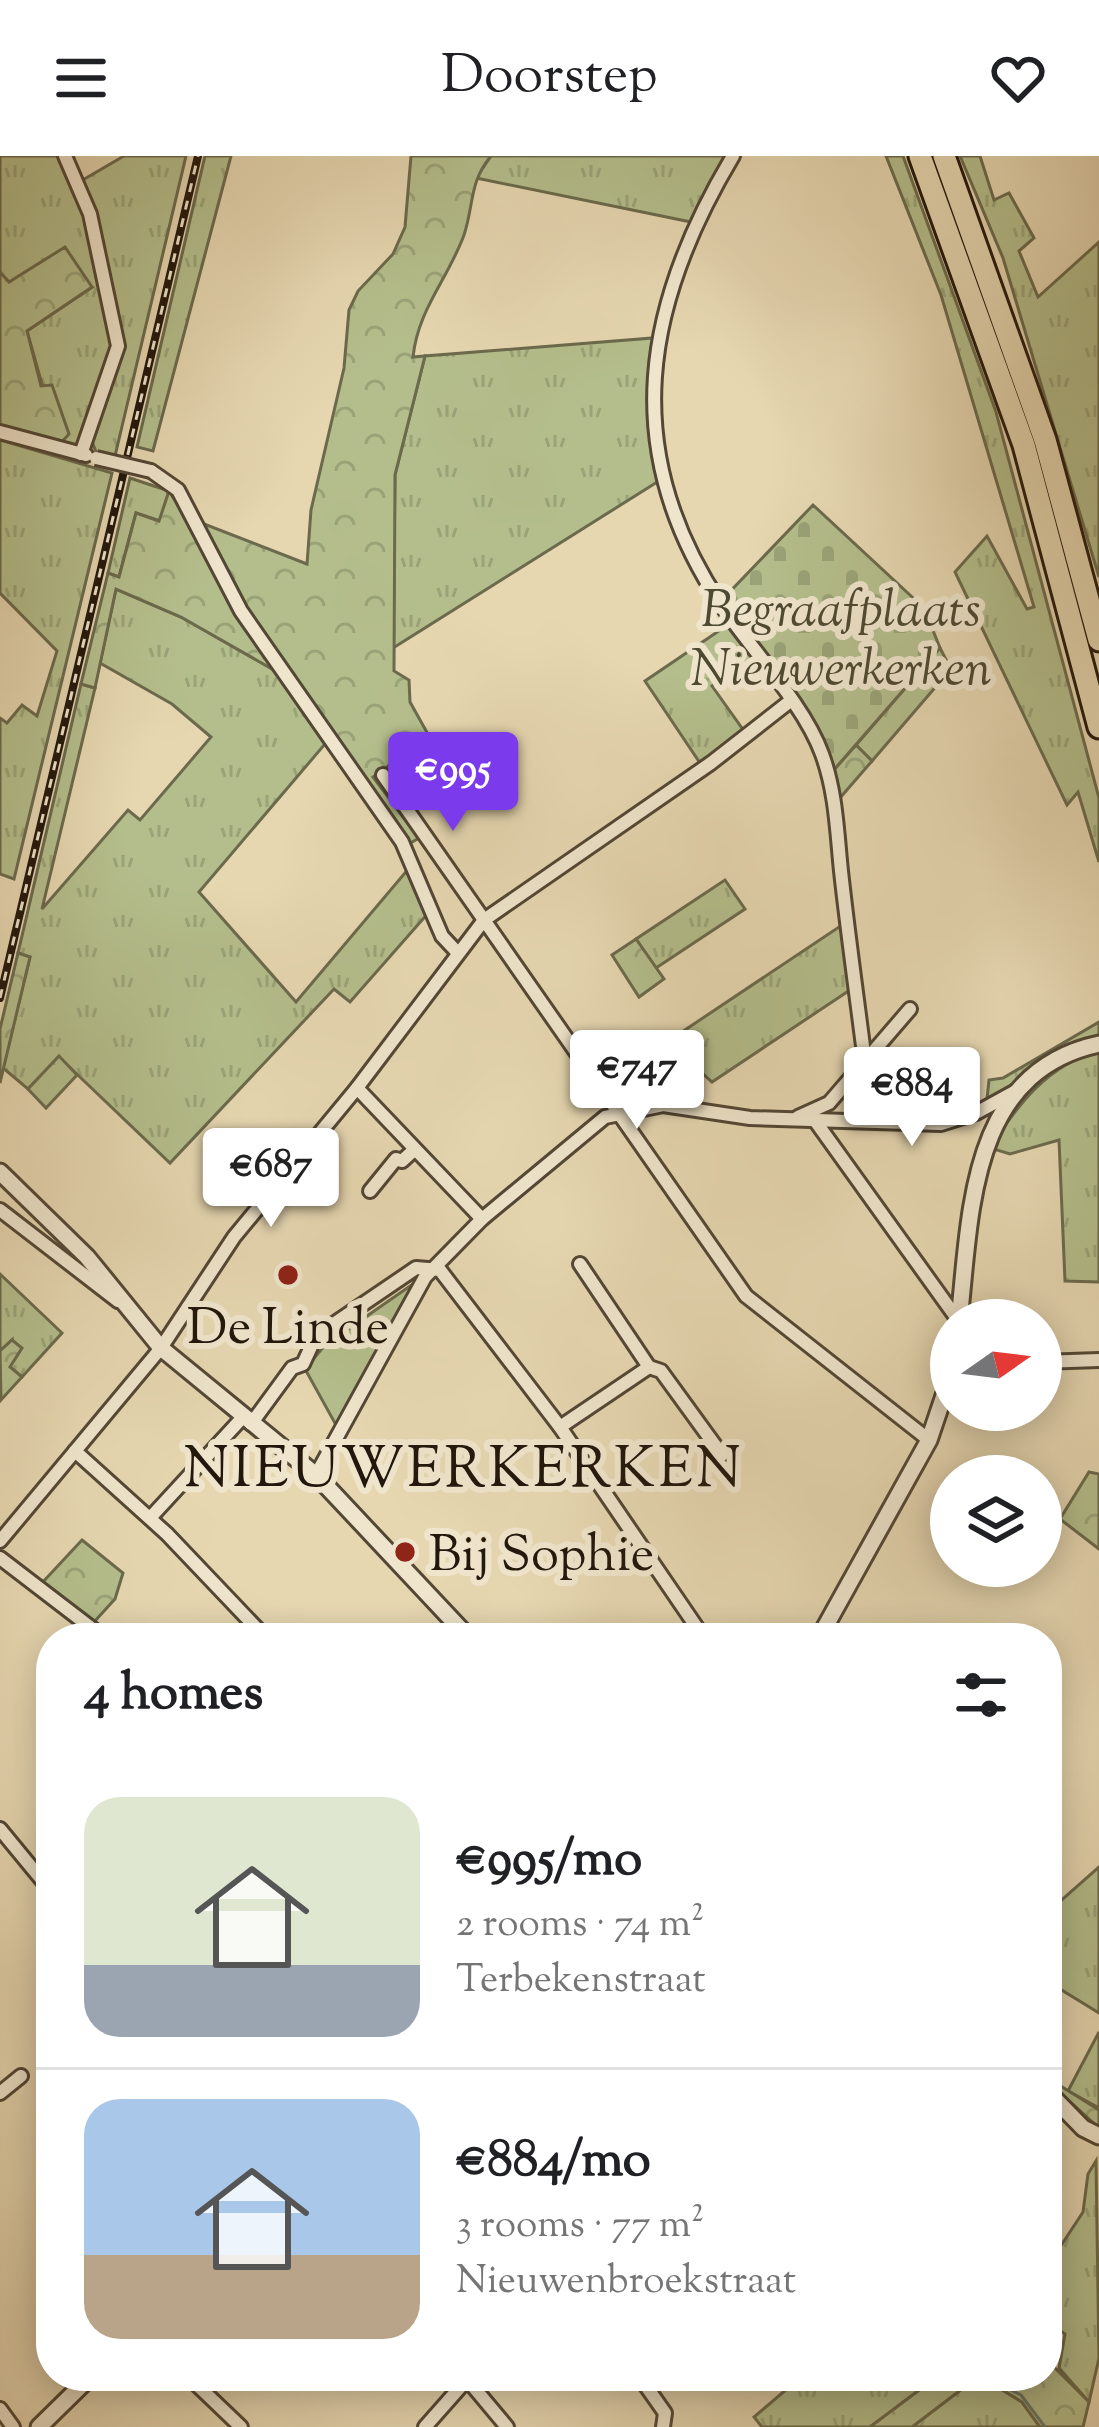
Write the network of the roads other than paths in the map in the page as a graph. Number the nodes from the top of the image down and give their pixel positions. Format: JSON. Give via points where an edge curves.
{"nodes":[{"id":1,"x":65,"y":156,"type":"edge"},
{"id":2,"x":733,"y":156,"type":"edge"},
{"id":3,"x":920,"y":156,"type":"edge"},
{"id":4,"x":944,"y":156,"type":"edge"},
{"id":5,"x":0,"y":432,"type":"edge"},
{"id":6,"x":88,"y":456,"type":"junction"},
{"id":7,"x":1099,"y":640,"type":"edge"},
{"id":8,"x":789,"y":702,"type":"junction"},
{"id":9,"x":1099,"y":727,"type":"edge"},
{"id":10,"x":382,"y":775,"type":"dead end"},
{"id":11,"x":484,"y":920,"type":"junction"},
{"id":12,"x":456,"y":951,"type":"junction"},
{"id":13,"x":910,"y":1010,"type":"dead end"},
{"id":14,"x":1099,"y":1044,"type":"edge"},
{"id":15,"x":865,"y":1062,"type":"junction"},
{"id":16,"x":357,"y":1088,"type":"junction"},
{"id":17,"x":1016,"y":1091,"type":"junction"},
{"id":18,"x":617,"y":1111,"type":"junction"},
{"id":19,"x":976,"y":1113,"type":"junction"},
{"id":20,"x":791,"y":1120,"type":"junction"},
{"id":21,"x":815,"y":1121,"type":"junction"},
{"id":22,"x":991,"y":1132,"type":"junction"},
{"id":23,"x":414,"y":1150,"type":"junction"},
{"id":24,"x":0,"y":1172,"type":"edge"},
{"id":25,"x":370,"y":1191,"type":"dead end"},
{"id":26,"x":0,"y":1210,"type":"edge"},
{"id":27,"x":482,"y":1219,"type":"junction"},
{"id":28,"x":580,"y":1264,"type":"dead end"},
{"id":29,"x":433,"y":1267,"type":"junction"},
{"id":30,"x":944,"y":1299,"type":"edge"},
{"id":31,"x":962,"y":1299,"type":"edge"},
{"id":32,"x":118,"y":1302,"type":"junction"},
{"id":33,"x":161,"y":1348,"type":"junction"},
{"id":34,"x":1099,"y":1360,"type":"edge"},
{"id":35,"x":1062,"y":1361,"type":"edge"},
{"id":36,"x":649,"y":1367,"type":"junction"},
{"id":37,"x":247,"y":1421,"type":"junction"},
{"id":38,"x":560,"y":1427,"type":"junction"},
{"id":39,"x":932,"y":1431,"type":"edge"},
{"id":40,"x":929,"y":1440,"type":"junction"},
{"id":41,"x":76,"y":1451,"type":"junction"},
{"id":42,"x":722,"y":1455,"type":"dead end"},
{"id":43,"x":316,"y":1475,"type":"junction"},
{"id":44,"x":150,"y":1518,"type":"junction"},
{"id":45,"x":0,"y":1541,"type":"edge"},
{"id":46,"x":0,"y":1558,"type":"edge"},
{"id":47,"x":85,"y":1623,"type":"edge"},
{"id":48,"x":252,"y":1623,"type":"edge"},
{"id":49,"x":455,"y":1623,"type":"edge"},
{"id":50,"x":694,"y":1623,"type":"edge"},
{"id":51,"x":827,"y":1623,"type":"edge"},
{"id":52,"x":0,"y":1829,"type":"edge"},
{"id":53,"x":36,"y":1873,"type":"edge"},
{"id":54,"x":21,"y":2076,"type":"dead end"},
{"id":55,"x":0,"y":2093,"type":"edge"},
{"id":56,"x":1062,"y":2106,"type":"edge"},
{"id":57,"x":1099,"y":2136,"type":"edge"},
{"id":58,"x":77,"y":2391,"type":"edge"},
{"id":59,"x":201,"y":2391,"type":"edge"},
{"id":60,"x":451,"y":2391,"type":"edge"},
{"id":61,"x":473,"y":2391,"type":"edge"},
{"id":62,"x":649,"y":2391,"type":"edge"},
{"id":63,"x":0,"y":2409,"type":"edge"},
{"id":64,"x":13,"y":2427,"type":"edge"},
{"id":65,"x":40,"y":2427,"type":"edge"},
{"id":66,"x":241,"y":2427,"type":"edge"},
{"id":67,"x":425,"y":2427,"type":"edge"},
{"id":68,"x":507,"y":2427,"type":"edge"},
{"id":69,"x":663,"y":2427,"type":"edge"}],
"edges":[{"from":1,"to":6,"type":"street","via":[[90,214],[118,346]]},
{"from":2,"to":8,"type":"street","via":[[670,281],[654,366],[655,420],[696,561]]},
{"from":3,"to":9,"type":"highway","via":[[1024,445]]},
{"from":4,"to":7,"type":"highway","via":[[1045,440]]},
{"from":5,"to":6,"type":"street"},
{"from":6,"to":12,"type":"street","bridge":true,"via":[[151,471],[178,490],[241,611],[402,842]]},
{"from":8,"to":11,"type":"street"},
{"from":8,"to":15,"type":"street","via":[[815,738],[830,783]]},
{"from":10,"to":11,"type":"street"},
{"from":11,"to":12,"type":"street"},
{"from":11,"to":18,"type":"street"},
{"from":12,"to":16,"type":"street"},
{"from":13,"to":15,"type":"street"},
{"from":14,"to":17,"type":"street"},
{"from":15,"to":20,"type":"street","via":[[830,1103]]},
{"from":16,"to":23,"type":"street"},
{"from":16,"to":33,"type":"street","via":[[234,1237]]},
{"from":17,"to":19,"type":"street"},
{"from":17,"to":22,"type":"street"},
{"from":18,"to":20,"type":"street","via":[[663,1105]]},
{"from":18,"to":27,"type":"street"},
{"from":18,"to":40,"type":"street","via":[[746,1296]]},
{"from":19,"to":21,"type":"street","via":[[941,1124]]},
{"from":19,"to":22,"type":"street"},
{"from":20,"to":21,"type":"street"},
{"from":21,"to":30,"type":"street"},
{"from":22,"to":31,"type":"street","via":[[979,1160]]},
{"from":23,"to":25,"type":"street"},
{"from":23,"to":27,"type":"street"},
{"from":24,"to":32,"type":"street","via":[[86,1257]]},
{"from":26,"to":32,"type":"street"},
{"from":27,"to":29,"type":"street"},
{"from":28,"to":36,"type":"street"},
{"from":29,"to":37,"type":"street","via":[[409,1272],[316,1336],[303,1364]]},
{"from":29,"to":38,"type":"street"},
{"from":29,"to":43,"type":"street"},
{"from":32,"to":33,"type":"street"},
{"from":33,"to":37,"type":"street"},
{"from":33,"to":41,"type":"street"},
{"from":34,"to":35,"type":"street"},
{"from":36,"to":38,"type":"street"},
{"from":36,"to":42,"type":"street","via":[[661,1371]]},
{"from":37,"to":43,"type":"street"},
{"from":37,"to":44,"type":"street"},
{"from":38,"to":50,"type":"street"},
{"from":39,"to":40,"type":"street"},
{"from":40,"to":51,"type":"street"},
{"from":41,"to":44,"type":"street"},
{"from":41,"to":45,"type":"street"},
{"from":43,"to":49,"type":"street"},
{"from":44,"to":48,"type":"street"},
{"from":46,"to":47,"type":"street"},
{"from":52,"to":53,"type":"street"},
{"from":54,"to":55,"type":"street"},
{"from":56,"to":57,"type":"street"},
{"from":58,"to":65,"type":"street"},
{"from":59,"to":66,"type":"street"},
{"from":60,"to":67,"type":"street"},
{"from":61,"to":68,"type":"street"},
{"from":62,"to":69,"type":"street"},
{"from":63,"to":64,"type":"street"}]}
